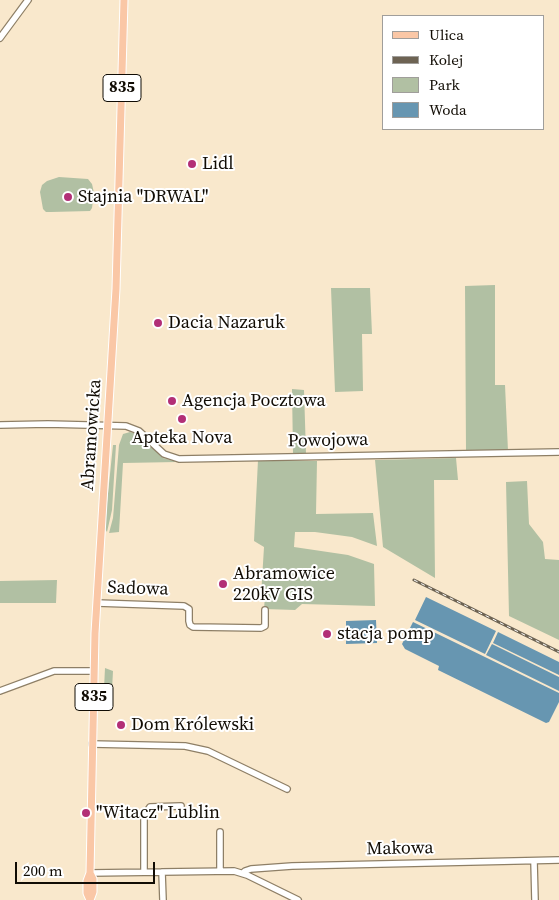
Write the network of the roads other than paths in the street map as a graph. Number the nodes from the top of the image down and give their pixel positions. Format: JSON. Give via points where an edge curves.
{"nodes":[{"id":1,"x":28,"y":0,"type":"edge"},
{"id":2,"x":124,"y":0,"type":"edge"},
{"id":3,"x":0,"y":38,"type":"edge"},
{"id":4,"x":0,"y":425,"type":"edge"},
{"id":5,"x":107,"y":425,"type":"junction"},
{"id":6,"x":559,"y":452,"type":"edge"},
{"id":7,"x":97,"y":603,"type":"junction"},
{"id":8,"x":265,"y":610,"type":"dead end"},
{"id":9,"x":94,"y":671,"type":"junction"},
{"id":10,"x":0,"y":691,"type":"edge"},
{"id":11,"x":92,"y":744,"type":"junction"},
{"id":12,"x":287,"y":788,"type":"dead end"},
{"id":13,"x":182,"y":806,"type":"dead end"},
{"id":14,"x":220,"y":832,"type":"dead end"},
{"id":15,"x":559,"y":860,"type":"edge"},
{"id":16,"x":534,"y":861,"type":"junction"},
{"id":17,"x":220,"y":870,"type":"junction"},
{"id":18,"x":144,"y":872,"type":"junction"},
{"id":19,"x":162,"y":872,"type":"junction"},
{"id":20,"x":90,"y":873,"type":"junction"},
{"id":21,"x":243,"y":874,"type":"junction"},
{"id":22,"x":287,"y":898,"type":"edge"},
{"id":23,"x":90,"y":900,"type":"edge"},
{"id":24,"x":163,"y":900,"type":"edge"},
{"id":25,"x":298,"y":900,"type":"edge"},
{"id":26,"x":535,"y":900,"type":"edge"}],
"edges":[{"from":1,"to":3,"type":"street"},
{"from":2,"to":5,"type":"main road","name":"Abramowicka","number":"835","via":[[118,263]]},
{"from":4,"to":5,"type":"street","name":"Powojowa"},
{"from":5,"to":6,"type":"street","name":"Powojowa","via":[[137,430],[164,454],[179,459]]},
{"from":5,"to":7,"type":"main road","name":"Abramowicka","number":"835"},
{"from":7,"to":8,"type":"street","name":"Sadowa","via":[[184,606],[189,609],[193,627],[261,628],[265,626]]},
{"from":7,"to":9,"type":"main road","name":"Abramowicka","number":"835"},
{"from":9,"to":10,"type":"street","via":[[54,671]]},
{"from":9,"to":11,"type":"main road","name":"Abramowicka","number":"835"},
{"from":11,"to":12,"type":"street","via":[[185,746],[208,751]]},
{"from":11,"to":20,"type":"main road","name":"Abramowicka","number":"835"},
{"from":13,"to":18,"type":"street","via":[[150,807],[144,816]]},
{"from":14,"to":17,"type":"street"},
{"from":15,"to":16,"type":"street","name":"Makowa"},
{"from":16,"to":21,"type":"street","name":"Makowa","via":[[292,866],[251,868]]},
{"from":16,"to":26,"type":"street"},
{"from":17,"to":19,"type":"street"},
{"from":17,"to":21,"type":"street"},
{"from":18,"to":19,"type":"street"},
{"from":18,"to":20,"type":"street"},
{"from":19,"to":24,"type":"street"},
{"from":20,"to":23,"type":"main road","name":"Abramowicka","number":"835","via":[[93,892]]},
{"from":21,"to":22,"type":"street"},
{"from":22,"to":25,"type":"street"}]}
